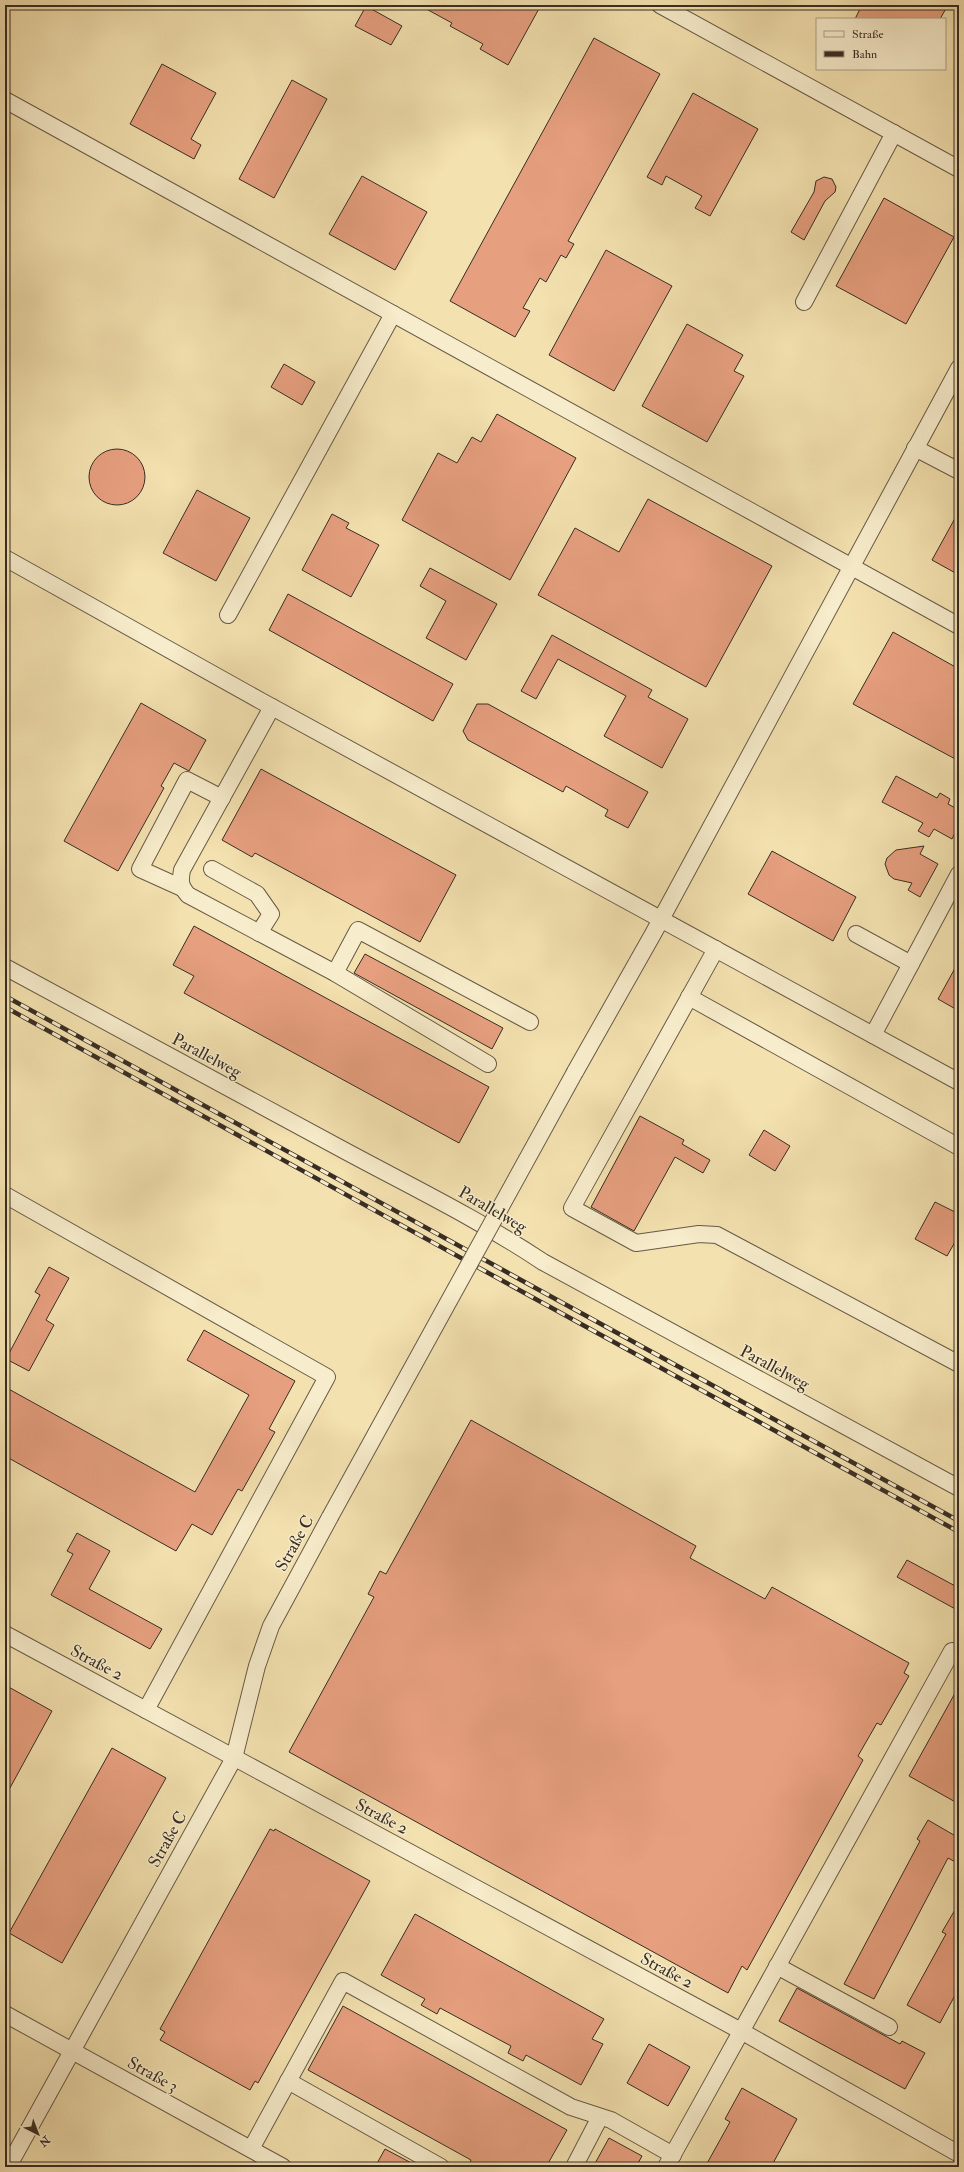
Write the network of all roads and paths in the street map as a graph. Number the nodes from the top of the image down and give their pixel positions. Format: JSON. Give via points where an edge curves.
{"nodes":[{"id":1,"x":660,"y":5,"type":"edge"},
{"id":2,"x":5,"y":100,"type":"edge"},
{"id":3,"x":894,"y":133,"type":"junction"},
{"id":4,"x":959,"y":169,"type":"edge"},
{"id":5,"x":804,"y":302,"type":"dead end"},
{"id":6,"x":393,"y":314,"type":"junction"},
{"id":7,"x":959,"y":368,"type":"edge"},
{"id":8,"x":916,"y":448,"type":"junction"},
{"id":9,"x":959,"y":471,"type":"edge"},
{"id":10,"x":5,"y":558,"type":"edge"},
{"id":11,"x":852,"y":566,"type":"junction"},
{"id":12,"x":228,"y":615,"type":"dead end"},
{"id":13,"x":959,"y":626,"type":"edge"},
{"id":14,"x":272,"y":707,"type":"junction"},
{"id":15,"x":222,"y":798,"type":"junction"},
{"id":16,"x":212,"y":869,"type":"dead end"},
{"id":17,"x":959,"y":874,"type":"edge"},
{"id":18,"x":182,"y":888,"type":"junction"},
{"id":19,"x":661,"y":919,"type":"junction"},
{"id":20,"x":259,"y":933,"type":"junction"},
{"id":21,"x":856,"y":934,"type":"dead end"},
{"id":22,"x":716,"y":948,"type":"junction"},
{"id":23,"x":911,"y":964,"type":"junction"},
{"id":24,"x":5,"y":967,"type":"edge"},
{"id":25,"x":335,"y":973,"type":"junction"},
{"id":26,"x":689,"y":997,"type":"junction"},
{"id":27,"x":530,"y":1022,"type":"dead end"},
{"id":28,"x":873,"y":1035,"type":"junction"},
{"id":29,"x":488,"y":1064,"type":"dead end"},
{"id":30,"x":959,"y":1082,"type":"edge"},
{"id":31,"x":959,"y":1147,"type":"edge"},
{"id":32,"x":5,"y":1194,"type":"edge"},
{"id":33,"x":959,"y":1364,"type":"edge"},
{"id":34,"x":959,"y":1488,"type":"edge"},
{"id":35,"x":5,"y":1634,"type":"edge"},
{"id":36,"x":959,"y":1654,"type":"edge"},
{"id":37,"x":146,"y":1710,"type":"junction"},
{"id":38,"x":234,"y":1758,"type":"junction"},
{"id":39,"x":777,"y":1966,"type":"junction"},
{"id":40,"x":5,"y":2014,"type":"edge"},
{"id":41,"x":889,"y":2027,"type":"dead end"},
{"id":42,"x":741,"y":2031,"type":"junction"},
{"id":43,"x":72,"y":2051,"type":"junction"},
{"id":44,"x":288,"y":2081,"type":"junction"},
{"id":45,"x":600,"y":2117,"type":"junction"},
{"id":46,"x":251,"y":2149,"type":"junction"},
{"id":47,"x":959,"y":2154,"type":"edge"},
{"id":48,"x":670,"y":2161,"type":"edge"},
{"id":49,"x":8,"y":2167,"type":"edge"},
{"id":50,"x":283,"y":2167,"type":"edge"},
{"id":51,"x":441,"y":2167,"type":"edge"},
{"id":52,"x":574,"y":2167,"type":"edge"}],
"edges":[{"from":1,"to":3,"type":"street"},
{"from":2,"to":6,"type":"street"},
{"from":3,"to":4,"type":"street"},
{"from":3,"to":5,"type":"street"},
{"from":6,"to":11,"type":"street"},
{"from":6,"to":12,"type":"street"},
{"from":7,"to":8,"type":"street","name":"Straße C"},
{"from":8,"to":9,"type":"street"},
{"from":8,"to":11,"type":"street","name":"Straße C"},
{"from":10,"to":14,"type":"street"},
{"from":11,"to":13,"type":"street"},
{"from":11,"to":19,"type":"street","name":"Straße C"},
{"from":14,"to":15,"type":"street"},
{"from":14,"to":19,"type":"street"},
{"from":15,"to":18,"type":"street","via":[[182,870]]},
{"from":15,"to":18,"type":"street","via":[[187,780],[140,869]]},
{"from":16,"to":20,"type":"street","via":[[257,894],[271,914]]},
{"from":17,"to":23,"type":"street"},
{"from":18,"to":20,"type":"street","via":[[188,895]]},
{"from":19,"to":22,"type":"street"},
{"from":19,"to":38,"type":"street","name":"Straße C","bridge":true,"via":[[271,1626],[257,1666]]},
{"from":20,"to":25,"type":"street"},
{"from":21,"to":23,"type":"street"},
{"from":22,"to":26,"type":"street"},
{"from":22,"to":28,"type":"street"},
{"from":23,"to":28,"type":"street"},
{"from":24,"to":34,"type":"street","name":"Parallelweg","via":[[459,1211],[543,1262]]},
{"from":25,"to":27,"type":"street","via":[[358,930]]},
{"from":25,"to":29,"type":"street"},
{"from":26,"to":31,"type":"street"},
{"from":26,"to":33,"type":"street","via":[[572,1208],[636,1243],[699,1234],[717,1235]]},
{"from":28,"to":30,"type":"street"},
{"from":32,"to":37,"type":"street","via":[[327,1377]]},
{"from":35,"to":37,"type":"street","name":"Straße 2"},
{"from":36,"to":39,"type":"street","via":[[952,1651]]},
{"from":37,"to":38,"type":"street","name":"Straße 2"},
{"from":38,"to":42,"type":"street","name":"Straße 2"},
{"from":38,"to":43,"type":"street","name":"Straße C"},
{"from":39,"to":41,"type":"street"},
{"from":39,"to":42,"type":"street"},
{"from":40,"to":43,"type":"street","name":"Straße 3"},
{"from":42,"to":47,"type":"street","name":"Straße 2"},
{"from":42,"to":48,"type":"street"},
{"from":43,"to":46,"type":"street","name":"Straße 3"},
{"from":43,"to":49,"type":"street","name":"Straße C"},
{"from":44,"to":45,"type":"street","via":[[343,1981],[571,2107]]},
{"from":44,"to":46,"type":"street"},
{"from":44,"to":51,"type":"street"},
{"from":45,"to":48,"type":"street","via":[[612,2120]]},
{"from":45,"to":52,"type":"street"},
{"from":46,"to":50,"type":"street","name":"Straße 3"}]}
